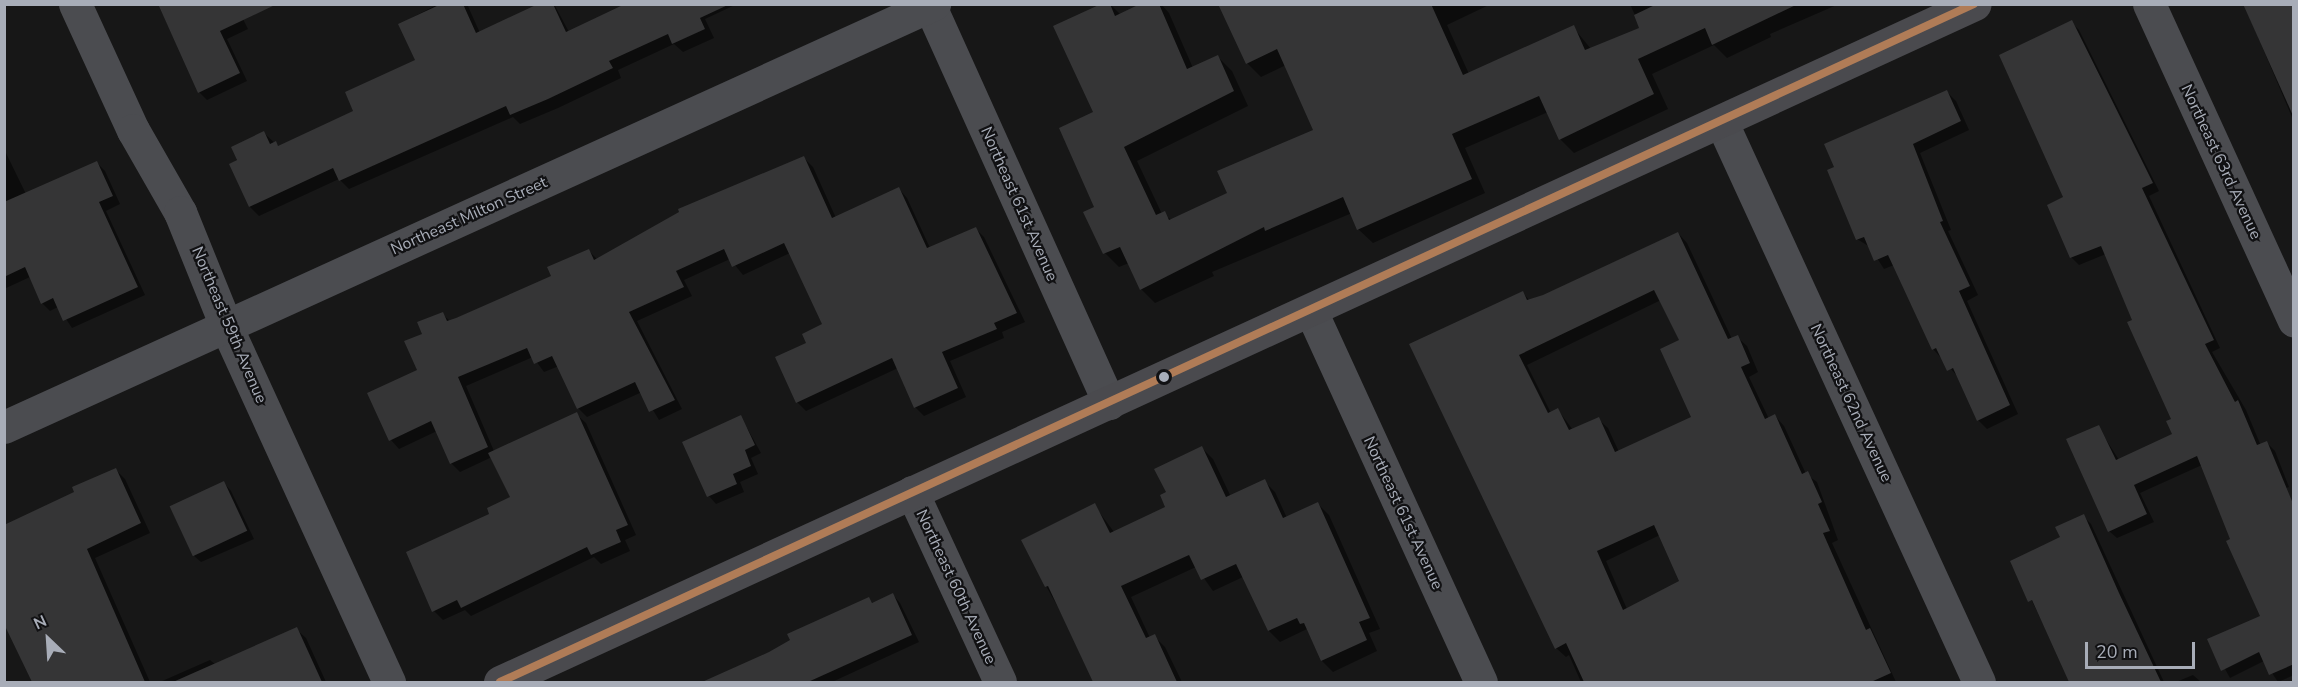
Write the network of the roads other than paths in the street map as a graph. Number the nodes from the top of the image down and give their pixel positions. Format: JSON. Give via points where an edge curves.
{"nodes":[{"id":1,"x":75,"y":4,"type":"edge"},
{"id":2,"x":1975,"y":4,"type":"edge"},
{"id":3,"x":2149,"y":4,"type":"edge"},
{"id":4,"x":931,"y":5,"type":"edge"},
{"id":5,"x":1722,"y":123,"type":"junction"},
{"id":6,"x":1311,"y":311,"type":"junction"},
{"id":7,"x":2294,"y":320,"type":"edge"},
{"id":8,"x":226,"y":326,"type":"junction"},
{"id":9,"x":1109,"y":403,"type":"junction"},
{"id":10,"x":4,"y":427,"type":"edge"},
{"id":11,"x":912,"y":492,"type":"junction"},
{"id":12,"x":507,"y":681,"type":"edge"},
{"id":13,"x":389,"y":682,"type":"edge"},
{"id":14,"x":1000,"y":682,"type":"edge"},
{"id":15,"x":1481,"y":682,"type":"edge"},
{"id":16,"x":1979,"y":682,"type":"edge"}],
"edges":[{"from":1,"to":8,"type":"street","name":"Northeast 59th Avenue","via":[[133,130],[180,212]]},
{"from":2,"to":5,"type":"main road"},
{"from":3,"to":7,"type":"street","name":"Northeast 63rd Avenue"},
{"from":4,"to":8,"type":"street","name":"Northeast Milton Street"},
{"from":4,"to":9,"type":"street","name":"Northeast 61st Avenue"},
{"from":5,"to":6,"type":"main road"},
{"from":5,"to":16,"type":"street","name":"Northeast 62nd Avenue"},
{"from":6,"to":9,"type":"main road"},
{"from":6,"to":15,"type":"street","name":"Northeast 61st Avenue"},
{"from":8,"to":10,"type":"street","name":"Northeast Milton Street"},
{"from":8,"to":13,"type":"street","name":"Northeast 59th Avenue"},
{"from":9,"to":11,"type":"main road"},
{"from":11,"to":12,"type":"main road"},
{"from":11,"to":14,"type":"street","name":"Northeast 60th Avenue"}]}
